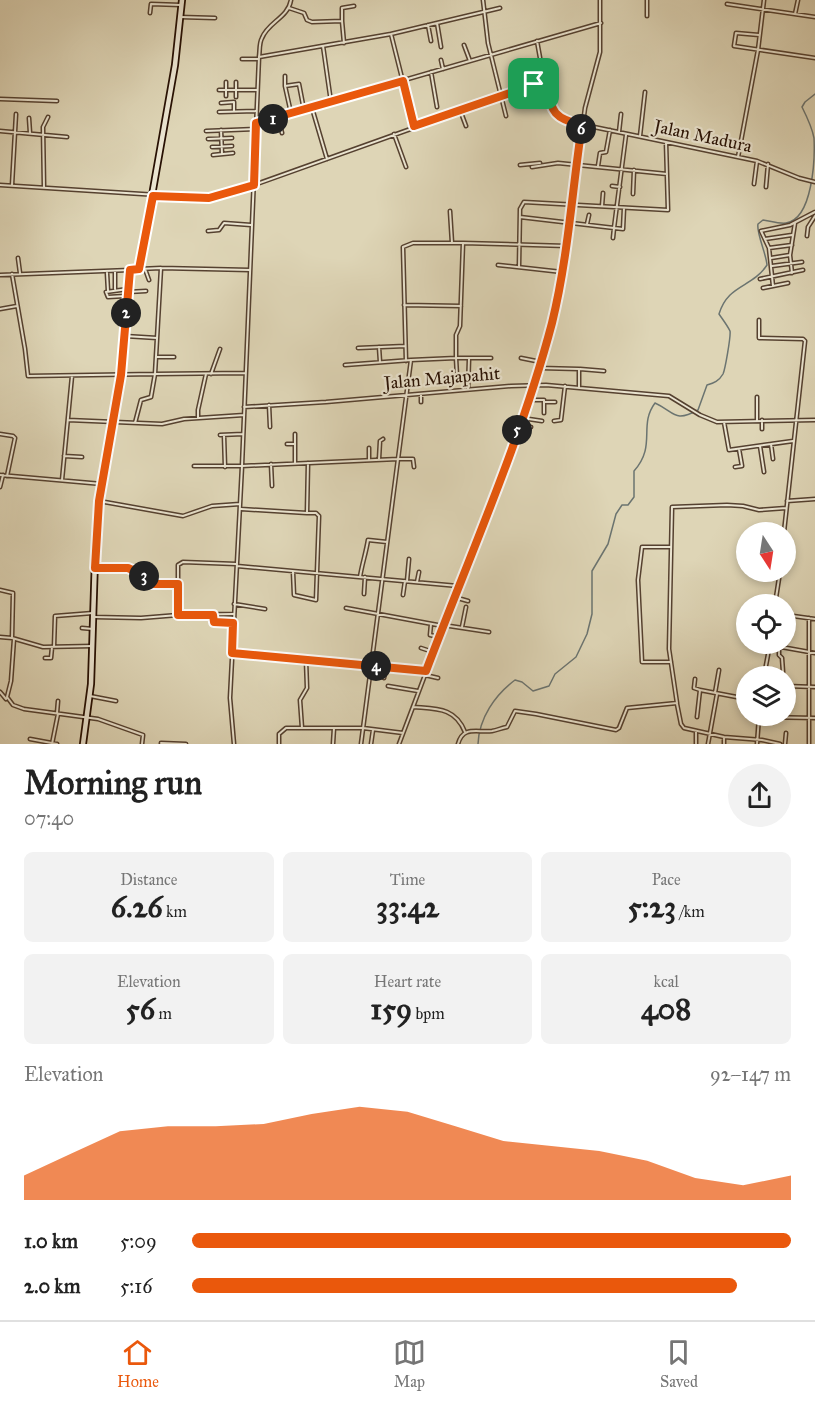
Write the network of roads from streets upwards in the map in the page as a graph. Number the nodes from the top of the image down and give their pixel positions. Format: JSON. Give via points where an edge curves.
{"nodes":[{"id":1,"x":291,"y":0,"type":"edge"},
{"id":2,"x":483,"y":0,"type":"edge"},
{"id":3,"x":600,"y":0,"type":"edge"},
{"id":4,"x":647,"y":0,"type":"edge"},
{"id":5,"x":764,"y":0,"type":"edge"},
{"id":6,"x":798,"y":0,"type":"edge"},
{"id":7,"x":181,"y":2,"type":"edge"},
{"id":8,"x":728,"y":4,"type":"dead end"},
{"id":9,"x":354,"y":6,"type":"dead end"},
{"id":10,"x":289,"y":8,"type":"junction"},
{"id":11,"x":500,"y":8,"type":"dead end"},
{"id":12,"x":763,"y":9,"type":"junction"},
{"id":13,"x":483,"y":12,"type":"junction"},
{"id":14,"x":150,"y":13,"type":"dead end"},
{"id":15,"x":795,"y":14,"type":"junction"},
{"id":16,"x":647,"y":16,"type":"dead end"},
{"id":17,"x":180,"y":17,"type":"junction"},
{"id":18,"x":815,"y":17,"type":"edge"},
{"id":19,"x":215,"y":18,"type":"dead end"},
{"id":20,"x":342,"y":21,"type":"junction"},
{"id":21,"x":437,"y":23,"type":"junction"},
{"id":22,"x":601,"y":23,"type":"junction"},
{"id":23,"x":428,"y":25,"type":"junction"},
{"id":24,"x":391,"y":34,"type":"junction"},
{"id":25,"x":759,"y":34,"type":"junction"},
{"id":26,"x":431,"y":41,"type":"dead end"},
{"id":27,"x":537,"y":41,"type":"junction"},
{"id":28,"x":344,"y":43,"type":"junction"},
{"id":29,"x":464,"y":45,"type":"dead end"},
{"id":30,"x":323,"y":46,"type":"junction"},
{"id":31,"x":441,"y":47,"type":"dead end"},
{"id":32,"x":758,"y":50,"type":"junction"},
{"id":33,"x":491,"y":55,"type":"junction"},
{"id":34,"x":259,"y":58,"type":"junction"},
{"id":35,"x":815,"y":58,"type":"edge"},
{"id":36,"x":242,"y":60,"type":"dead end"},
{"id":37,"x":441,"y":60,"type":"dead end"},
{"id":38,"x":470,"y":61,"type":"junction"},
{"id":39,"x":443,"y":69,"type":"junction"},
{"id":40,"x":431,"y":72,"type":"junction"},
{"id":41,"x":285,"y":76,"type":"dead end"},
{"id":42,"x":403,"y":81,"type":"junction"},
{"id":43,"x":545,"y":81,"type":"junction"},
{"id":44,"x":226,"y":82,"type":"dead end"},
{"id":45,"x":236,"y":82,"type":"dead end"},
{"id":46,"x":534,"y":84,"type":"junction"},
{"id":47,"x":285,"y":87,"type":"junction"},
{"id":48,"x":219,"y":90,"type":"dead end"},
{"id":49,"x":226,"y":90,"type":"junction"},
{"id":50,"x":236,"y":90,"type":"junction"},
{"id":51,"x":257,"y":90,"type":"junction"},
{"id":52,"x":645,"y":92,"type":"dead end"},
{"id":53,"x":501,"y":95,"type":"junction"},
{"id":54,"x":226,"y":96,"type":"dead end"},
{"id":55,"x":236,"y":97,"type":"dead end"},
{"id":56,"x":0,"y":99,"type":"edge"},
{"id":57,"x":57,"y":101,"type":"dead end"},
{"id":58,"x":221,"y":102,"type":"dead end"},
{"id":59,"x":331,"y":102,"type":"junction"},
{"id":60,"x":534,"y":104,"type":"dead end"},
{"id":61,"x":437,"y":107,"type":"dead end"},
{"id":62,"x":312,"y":108,"type":"junction"},
{"id":63,"x":304,"y":110,"type":"junction"},
{"id":64,"x":460,"y":110,"type":"junction"},
{"id":65,"x":234,"y":111,"type":"junction"},
{"id":66,"x":256,"y":111,"type":"junction"},
{"id":67,"x":219,"y":112,"type":"dead end"},
{"id":68,"x":291,"y":113,"type":"junction"},
{"id":69,"x":16,"y":114,"type":"dead end"},
{"id":70,"x":621,"y":114,"type":"dead end"},
{"id":71,"x":506,"y":116,"type":"dead end"},
{"id":72,"x":48,"y":117,"type":"dead end"},
{"id":73,"x":277,"y":117,"type":"junction"},
{"id":74,"x":29,"y":118,"type":"dead end"},
{"id":75,"x":256,"y":123,"type":"junction"},
{"id":76,"x":582,"y":125,"type":"junction"},
{"id":77,"x":414,"y":126,"type":"junction"},
{"id":78,"x":466,"y":126,"type":"dead end"},
{"id":79,"x":256,"y":129,"type":"junction"},
{"id":80,"x":206,"y":130,"type":"dead end"},
{"id":81,"x":221,"y":130,"type":"junction"},
{"id":82,"x":610,"y":130,"type":"junction"},
{"id":83,"x":0,"y":131,"type":"edge"},
{"id":84,"x":619,"y":132,"type":"junction"},
{"id":85,"x":15,"y":133,"type":"junction"},
{"id":86,"x":282,"y":133,"type":"dead end"},
{"id":87,"x":626,"y":133,"type":"junction"},
{"id":88,"x":30,"y":134,"type":"junction"},
{"id":89,"x":394,"y":134,"type":"junction"},
{"id":90,"x":43,"y":135,"type":"junction"},
{"id":91,"x":640,"y":136,"type":"junction"},
{"id":92,"x":67,"y":137,"type":"dead end"},
{"id":93,"x":221,"y":138,"type":"junction"},
{"id":94,"x":232,"y":138,"type":"dead end"},
{"id":95,"x":208,"y":139,"type":"dead end"},
{"id":96,"x":666,"y":142,"type":"junction"},
{"id":97,"x":222,"y":146,"type":"junction"},
{"id":98,"x":232,"y":146,"type":"dead end"},
{"id":99,"x":212,"y":147,"type":"dead end"},
{"id":100,"x":233,"y":153,"type":"dead end"},
{"id":101,"x":222,"y":154,"type":"junction"},
{"id":102,"x":213,"y":155,"type":"dead end"},
{"id":103,"x":738,"y":158,"type":"junction"},
{"id":104,"x":327,"y":159,"type":"junction"},
{"id":105,"x":757,"y":161,"type":"junction"},
{"id":106,"x":540,"y":163,"type":"dead end"},
{"id":107,"x":577,"y":164,"type":"junction"},
{"id":108,"x":768,"y":164,"type":"junction"},
{"id":109,"x":520,"y":165,"type":"dead end"},
{"id":110,"x":598,"y":166,"type":"junction"},
{"id":111,"x":406,"y":167,"type":"dead end"},
{"id":112,"x":532,"y":167,"type":"dead end"},
{"id":113,"x":622,"y":169,"type":"junction"},
{"id":114,"x":634,"y":170,"type":"junction"},
{"id":115,"x":667,"y":174,"type":"junction"},
{"id":116,"x":815,"y":182,"type":"edge"},
{"id":117,"x":754,"y":184,"type":"dead end"},
{"id":118,"x":0,"y":185,"type":"edge"},
{"id":119,"x":12,"y":185,"type":"junction"},
{"id":120,"x":254,"y":185,"type":"junction"},
{"id":121,"x":612,"y":186,"type":"dead end"},
{"id":122,"x":44,"y":187,"type":"junction"},
{"id":123,"x":620,"y":187,"type":"junction"},
{"id":124,"x":766,"y":187,"type":"dead end"},
{"id":125,"x":603,"y":193,"type":"dead end"},
{"id":126,"x":633,"y":194,"type":"dead end"},
{"id":127,"x":153,"y":196,"type":"junction"},
{"id":128,"x":573,"y":205,"type":"junction"},
{"id":129,"x":602,"y":206,"type":"junction"},
{"id":130,"x":617,"y":207,"type":"junction"},
{"id":131,"x":624,"y":208,"type":"junction"},
{"id":132,"x":450,"y":211,"type":"dead end"},
{"id":133,"x":815,"y":214,"type":"edge"},
{"id":134,"x":589,"y":215,"type":"dead end"},
{"id":135,"x":520,"y":217,"type":"junction"},
{"id":136,"x":570,"y":223,"type":"junction"},
{"id":137,"x":795,"y":223,"type":"junction"},
{"id":138,"x":587,"y":224,"type":"junction"},
{"id":139,"x":252,"y":225,"type":"junction"},
{"id":140,"x":614,"y":228,"type":"junction"},
{"id":141,"x":208,"y":231,"type":"dead end"},
{"id":142,"x":793,"y":235,"type":"junction"},
{"id":143,"x":807,"y":236,"type":"dead end"},
{"id":144,"x":613,"y":238,"type":"dead end"},
{"id":145,"x":765,"y":240,"type":"junction"},
{"id":146,"x":452,"y":243,"type":"junction"},
{"id":147,"x":463,"y":243,"type":"junction"},
{"id":148,"x":520,"y":244,"type":"junction"},
{"id":149,"x":792,"y":245,"type":"junction"},
{"id":150,"x":567,"y":246,"type":"junction"},
{"id":151,"x":769,"y":248,"type":"junction"},
{"id":152,"x":790,"y":255,"type":"junction"},
{"id":153,"x":18,"y":258,"type":"dead end"},
{"id":154,"x":771,"y":258,"type":"junction"},
{"id":155,"x":802,"y":262,"type":"dead end"},
{"id":156,"x":790,"y":264,"type":"junction"},
{"id":157,"x":498,"y":265,"type":"dead end"},
{"id":158,"x":519,"y":267,"type":"junction"},
{"id":159,"x":772,"y":267,"type":"junction"},
{"id":160,"x":161,"y":268,"type":"junction"},
{"id":161,"x":139,"y":269,"type":"junction"},
{"id":162,"x":145,"y":269,"type":"junction"},
{"id":163,"x":130,"y":270,"type":"junction"},
{"id":164,"x":250,"y":270,"type":"junction"},
{"id":165,"x":803,"y":270,"type":"dead end"},
{"id":166,"x":107,"y":271,"type":"junction"},
{"id":167,"x":115,"y":271,"type":"junction"},
{"id":168,"x":562,"y":272,"type":"junction"},
{"id":169,"x":792,"y":273,"type":"junction"},
{"id":170,"x":12,"y":274,"type":"junction"},
{"id":171,"x":20,"y":274,"type":"junction"},
{"id":172,"x":0,"y":275,"type":"edge"},
{"id":173,"x":771,"y":276,"type":"junction"},
{"id":174,"x":760,"y":279,"type":"dead end"},
{"id":175,"x":149,"y":280,"type":"dead end"},
{"id":176,"x":788,"y":283,"type":"dead end"},
{"id":177,"x":773,"y":286,"type":"junction"},
{"id":178,"x":763,"y":288,"type":"dead end"},
{"id":179,"x":115,"y":290,"type":"junction"},
{"id":180,"x":108,"y":291,"type":"junction"},
{"id":181,"x":146,"y":291,"type":"dead end"},
{"id":182,"x":128,"y":292,"type":"junction"},
{"id":183,"x":404,"y":305,"type":"junction"},
{"id":184,"x":17,"y":306,"type":"junction"},
{"id":185,"x":460,"y":306,"type":"junction"},
{"id":186,"x":0,"y":309,"type":"edge"},
{"id":187,"x":759,"y":320,"type":"dead end"},
{"id":188,"x":125,"y":336,"type":"junction"},
{"id":189,"x":157,"y":339,"type":"junction"},
{"id":190,"x":405,"y":346,"type":"junction"},
{"id":191,"x":379,"y":347,"type":"junction"},
{"id":192,"x":358,"y":348,"type":"dead end"},
{"id":193,"x":220,"y":349,"type":"dead end"},
{"id":194,"x":156,"y":357,"type":"junction"},
{"id":195,"x":174,"y":357,"type":"dead end"},
{"id":196,"x":456,"y":358,"type":"junction"},
{"id":197,"x":469,"y":358,"type":"junction"},
{"id":198,"x":491,"y":358,"type":"dead end"},
{"id":199,"x":521,"y":358,"type":"dead end"},
{"id":200,"x":411,"y":360,"type":"junction"},
{"id":201,"x":406,"y":361,"type":"junction"},
{"id":202,"x":541,"y":362,"type":"junction"},
{"id":203,"x":380,"y":363,"type":"junction"},
{"id":204,"x":345,"y":365,"type":"dead end"},
{"id":205,"x":539,"y":368,"type":"junction"},
{"id":206,"x":579,"y":369,"type":"junction"},
{"id":207,"x":604,"y":371,"type":"dead end"},
{"id":208,"x":245,"y":373,"type":"junction"},
{"id":209,"x":155,"y":374,"type":"junction"},
{"id":210,"x":206,"y":374,"type":"junction"},
{"id":211,"x":211,"y":374,"type":"junction"},
{"id":212,"x":121,"y":375,"type":"junction"},
{"id":213,"x":72,"y":376,"type":"junction"},
{"id":214,"x":457,"y":376,"type":"dead end"},
{"id":215,"x":533,"y":385,"type":"junction"},
{"id":216,"x":565,"y":386,"type":"junction"},
{"id":217,"x":579,"y":387,"type":"junction"},
{"id":218,"x":468,"y":389,"type":"junction"},
{"id":219,"x":421,"y":393,"type":"junction"},
{"id":220,"x":407,"y":394,"type":"junction"},
{"id":221,"x":757,"y":397,"type":"dead end"},
{"id":222,"x":528,"y":400,"type":"junction"},
{"id":223,"x":421,"y":402,"type":"dead end"},
{"id":224,"x":544,"y":402,"type":"junction"},
{"id":225,"x":555,"y":402,"type":"dead end"},
{"id":226,"x":269,"y":405,"type":"junction"},
{"id":227,"x":244,"y":407,"type":"junction"},
{"id":228,"x":544,"y":413,"type":"dead end"},
{"id":229,"x":244,"y":415,"type":"junction"},
{"id":230,"x":522,"y":418,"type":"junction"},
{"id":231,"x":198,"y":419,"type":"junction"},
{"id":232,"x":68,"y":420,"type":"junction"},
{"id":233,"x":762,"y":420,"type":"junction"},
{"id":234,"x":795,"y":420,"type":"junction"},
{"id":235,"x":815,"y":420,"type":"edge"},
{"id":236,"x":542,"y":421,"type":"dead end"},
{"id":237,"x":554,"y":421,"type":"dead end"},
{"id":238,"x":757,"y":421,"type":"junction"},
{"id":239,"x":114,"y":422,"type":"junction"},
{"id":240,"x":724,"y":422,"type":"junction"},
{"id":241,"x":135,"y":423,"type":"junction"},
{"id":242,"x":519,"y":426,"type":"junction"},
{"id":243,"x":270,"y":427,"type":"dead end"},
{"id":244,"x":531,"y":427,"type":"dead end"},
{"id":245,"x":762,"y":429,"type":"dead end"},
{"id":246,"x":0,"y":434,"type":"edge"},
{"id":247,"x":243,"y":434,"type":"junction"},
{"id":248,"x":295,"y":434,"type":"dead end"},
{"id":249,"x":383,"y":439,"type":"dead end"},
{"id":250,"x":793,"y":441,"type":"junction"},
{"id":251,"x":287,"y":444,"type":"dead end"},
{"id":252,"x":295,"y":444,"type":"junction"},
{"id":253,"x":771,"y":444,"type":"junction"},
{"id":254,"x":760,"y":446,"type":"junction"},
{"id":255,"x":369,"y":448,"type":"dead end"},
{"id":256,"x":739,"y":450,"type":"junction"},
{"id":257,"x":64,"y":456,"type":"junction"},
{"id":258,"x":82,"y":457,"type":"dead end"},
{"id":259,"x":379,"y":459,"type":"junction"},
{"id":260,"x":398,"y":459,"type":"junction"},
{"id":261,"x":773,"y":459,"type":"dead end"},
{"id":262,"x":369,"y":460,"type":"junction"},
{"id":263,"x":308,"y":462,"type":"junction"},
{"id":264,"x":295,"y":463,"type":"junction"},
{"id":265,"x":271,"y":464,"type":"junction"},
{"id":266,"x":194,"y":466,"type":"dead end"},
{"id":267,"x":225,"y":466,"type":"junction"},
{"id":268,"x":242,"y":466,"type":"junction"},
{"id":269,"x":414,"y":467,"type":"dead end"},
{"id":270,"x":735,"y":467,"type":"dead end"},
{"id":271,"x":764,"y":472,"type":"dead end"},
{"id":272,"x":1,"y":475,"type":"edge"},
{"id":273,"x":7,"y":476,"type":"junction"},
{"id":274,"x":62,"y":480,"type":"junction"},
{"id":275,"x":102,"y":484,"type":"junction"},
{"id":276,"x":272,"y":486,"type":"dead end"},
{"id":277,"x":0,"y":488,"type":"edge"},
{"id":278,"x":815,"y":499,"type":"edge"},
{"id":279,"x":99,"y":501,"type":"junction"},
{"id":280,"x":787,"y":501,"type":"junction"},
{"id":281,"x":240,"y":504,"type":"junction"},
{"id":282,"x":786,"y":508,"type":"junction"},
{"id":283,"x":240,"y":509,"type":"junction"},
{"id":284,"x":307,"y":513,"type":"junction"},
{"id":285,"x":785,"y":522,"type":"edge"},
{"id":286,"x":387,"y":542,"type":"junction"},
{"id":287,"x":671,"y":547,"type":"junction"},
{"id":288,"x":409,"y":559,"type":"dead end"},
{"id":289,"x":236,"y":565,"type":"junction"},
{"id":290,"x":95,"y":568,"type":"junction"},
{"id":291,"x":293,"y":571,"type":"junction"},
{"id":292,"x":419,"y":572,"type":"dead end"},
{"id":293,"x":318,"y":573,"type":"junction"},
{"id":294,"x":360,"y":577,"type":"junction"},
{"id":295,"x":365,"y":578,"type":"junction"},
{"id":296,"x":382,"y":579,"type":"junction"},
{"id":297,"x":406,"y":581,"type":"junction"},
{"id":298,"x":417,"y":582,"type":"junction"},
{"id":299,"x":178,"y":584,"type":"junction"},
{"id":300,"x":458,"y":586,"type":"junction"},
{"id":301,"x":0,"y":590,"type":"edge"},
{"id":302,"x":364,"y":594,"type":"dead end"},
{"id":303,"x":403,"y":595,"type":"dead end"},
{"id":304,"x":454,"y":597,"type":"junction"},
{"id":305,"x":468,"y":601,"type":"dead end"},
{"id":306,"x":234,"y":604,"type":"junction"},
{"id":307,"x":466,"y":607,"type":"dead end"},
{"id":308,"x":346,"y":608,"type":"dead end"},
{"id":309,"x":265,"y":609,"type":"dead end"},
{"id":310,"x":234,"y":614,"type":"junction"},
{"id":311,"x":378,"y":614,"type":"junction"},
{"id":312,"x":93,"y":615,"type":"junction"},
{"id":313,"x":178,"y":615,"type":"junction"},
{"id":314,"x":213,"y":615,"type":"junction"},
{"id":315,"x":796,"y":616,"type":"edge"},
{"id":316,"x":809,"y":618,"type":"junction"},
{"id":317,"x":815,"y":619,"type":"edge"},
{"id":318,"x":233,"y":623,"type":"junction"},
{"id":319,"x":432,"y":623,"type":"junction"},
{"id":320,"x":443,"y":626,"type":"junction"},
{"id":321,"x":462,"y":627,"type":"junction"},
{"id":322,"x":82,"y":628,"type":"dead end"},
{"id":323,"x":93,"y":629,"type":"junction"},
{"id":324,"x":489,"y":632,"type":"dead end"},
{"id":325,"x":425,"y":635,"type":"dead end"},
{"id":326,"x":430,"y":635,"type":"junction"},
{"id":327,"x":0,"y":637,"type":"edge"},
{"id":328,"x":439,"y":637,"type":"junction"},
{"id":329,"x":13,"y":638,"type":"junction"},
{"id":330,"x":93,"y":646,"type":"junction"},
{"id":331,"x":53,"y":647,"type":"junction"},
{"id":332,"x":421,"y":648,"type":"dead end"},
{"id":333,"x":796,"y":650,"type":"edge"},
{"id":334,"x":434,"y":652,"type":"junction"},
{"id":335,"x":808,"y":652,"type":"junction"},
{"id":336,"x":232,"y":653,"type":"junction"},
{"id":337,"x":815,"y":653,"type":"edge"},
{"id":338,"x":45,"y":658,"type":"dead end"},
{"id":339,"x":306,"y":660,"type":"junction"},
{"id":340,"x":671,"y":662,"type":"junction"},
{"id":341,"x":372,"y":665,"type":"junction"},
{"id":342,"x":386,"y":667,"type":"junction"},
{"id":343,"x":719,"y":670,"type":"dead end"},
{"id":344,"x":426,"y":671,"type":"junction"},
{"id":345,"x":425,"y":675,"type":"junction"},
{"id":346,"x":384,"y":678,"type":"dead end"},
{"id":347,"x":438,"y":678,"type":"dead end"},
{"id":348,"x":695,"y":679,"type":"dead end"},
{"id":349,"x":388,"y":686,"type":"dead end"},
{"id":350,"x":796,"y":686,"type":"edge"},
{"id":351,"x":808,"y":687,"type":"junction"},
{"id":352,"x":815,"y":687,"type":"edge"},
{"id":353,"x":700,"y":690,"type":"junction"},
{"id":354,"x":418,"y":691,"type":"junction"},
{"id":355,"x":0,"y":692,"type":"edge"},
{"id":356,"x":716,"y":693,"type":"junction"},
{"id":357,"x":90,"y":696,"type":"junction"},
{"id":358,"x":736,"y":697,"type":"edge"},
{"id":359,"x":8,"y":699,"type":"junction"},
{"id":360,"x":58,"y":701,"type":"dead end"},
{"id":361,"x":116,"y":701,"type":"dead end"},
{"id":362,"x":677,"y":703,"type":"junction"},
{"id":363,"x":413,"y":707,"type":"junction"},
{"id":364,"x":57,"y":714,"type":"junction"},
{"id":365,"x":87,"y":717,"type":"junction"},
{"id":366,"x":697,"y":717,"type":"dead end"},
{"id":367,"x":796,"y":718,"type":"edge"},
{"id":368,"x":808,"y":718,"type":"junction"},
{"id":369,"x":815,"y":718,"type":"edge"},
{"id":370,"x":759,"y":726,"type":"edge"},
{"id":371,"x":334,"y":728,"type":"junction"},
{"id":372,"x":363,"y":728,"type":"junction"},
{"id":373,"x":302,"y":729,"type":"junction"},
{"id":374,"x":373,"y":729,"type":"junction"},
{"id":375,"x":696,"y":731,"type":"junction"},
{"id":376,"x":465,"y":732,"type":"junction"},
{"id":377,"x":403,"y":733,"type":"junction"},
{"id":378,"x":786,"y":733,"type":"dead end"},
{"id":379,"x":711,"y":734,"type":"junction"},
{"id":380,"x":724,"y":737,"type":"junction"},
{"id":381,"x":30,"y":739,"type":"dead end"},
{"id":382,"x":758,"y":742,"type":"edge"},
{"id":383,"x":52,"y":743,"type":"edge"},
{"id":384,"x":161,"y":743,"type":"edge"},
{"id":385,"x":57,"y":744,"type":"edge"},
{"id":386,"x":83,"y":744,"type":"edge"},
{"id":387,"x":142,"y":744,"type":"edge"},
{"id":388,"x":186,"y":744,"type":"edge"},
{"id":389,"x":234,"y":744,"type":"edge"},
{"id":390,"x":279,"y":744,"type":"edge"},
{"id":391,"x":333,"y":744,"type":"edge"},
{"id":392,"x":361,"y":744,"type":"edge"},
{"id":393,"x":371,"y":744,"type":"edge"},
{"id":394,"x":399,"y":744,"type":"edge"},
{"id":395,"x":458,"y":744,"type":"edge"},
{"id":396,"x":696,"y":744,"type":"edge"},
{"id":397,"x":708,"y":744,"type":"edge"},
{"id":398,"x":724,"y":744,"type":"edge"},
{"id":399,"x":780,"y":744,"type":"edge"},
{"id":400,"x":785,"y":744,"type":"edge"},
{"id":401,"x":809,"y":744,"type":"edge"}],
"edges":[{"from":1,"to":10,"type":"street"},
{"from":2,"to":13,"type":"street"},
{"from":3,"to":22,"type":"street"},
{"from":4,"to":16,"type":"street"},
{"from":5,"to":12,"type":"street"},
{"from":6,"to":15,"type":"street"},
{"from":7,"to":14,"type":"street","via":[[151,4]]},
{"from":7,"to":17,"type":"street"},
{"from":8,"to":12,"type":"street"},
{"from":9,"to":20,"type":"street","via":[[342,8]]},
{"from":10,"to":20,"type":"street","via":[[304,13],[312,22]]},
{"from":10,"to":34,"type":"street","via":[[262,36]]},
{"from":11,"to":13,"type":"street"},
{"from":12,"to":15,"type":"street"},
{"from":12,"to":25,"type":"street"},
{"from":13,"to":21,"type":"street"},
{"from":13,"to":33,"type":"street"},
{"from":15,"to":18,"type":"street"},
{"from":17,"to":19,"type":"street"},
{"from":17,"to":127,"type":"street"},
{"from":20,"to":28,"type":"street"},
{"from":21,"to":23,"type":"street"},
{"from":21,"to":31,"type":"street"},
{"from":22,"to":27,"type":"street"},
{"from":22,"to":76,"type":"street","via":[[597,66]]},
{"from":23,"to":24,"type":"street"},
{"from":23,"to":26,"type":"street"},
{"from":24,"to":28,"type":"street"},
{"from":24,"to":42,"type":"street"},
{"from":25,"to":32,"type":"street"},
{"from":25,"to":32,"type":"street","via":[[736,33],[734,45]]},
{"from":27,"to":33,"type":"street"},
{"from":27,"to":43,"type":"street"},
{"from":28,"to":30,"type":"street"},
{"from":29,"to":38,"type":"street"},
{"from":30,"to":34,"type":"street"},
{"from":30,"to":59,"type":"street"},
{"from":32,"to":35,"type":"street"},
{"from":32,"to":103,"type":"street"},
{"from":33,"to":38,"type":"street"},
{"from":33,"to":53,"type":"street"},
{"from":34,"to":36,"type":"street"},
{"from":34,"to":51,"type":"street"},
{"from":37,"to":39,"type":"street"},
{"from":38,"to":39,"type":"street"},
{"from":39,"to":40,"type":"street"},
{"from":40,"to":42,"type":"street"},
{"from":40,"to":61,"type":"street"},
{"from":41,"to":47,"type":"street"},
{"from":42,"to":59,"type":"street"},
{"from":42,"to":77,"type":"street"},
{"from":43,"to":46,"type":"street"},
{"from":43,"to":76,"type":"street","name":"Jalan Madura","via":[[553,112]]},
{"from":44,"to":49,"type":"street"},
{"from":45,"to":50,"type":"street"},
{"from":46,"to":53,"type":"street"},
{"from":46,"to":60,"type":"street"},
{"from":47,"to":63,"type":"street","via":[[299,81]]},
{"from":47,"to":68,"type":"street"},
{"from":48,"to":49,"type":"street"},
{"from":49,"to":50,"type":"street"},
{"from":49,"to":54,"type":"street"},
{"from":50,"to":51,"type":"street"},
{"from":50,"to":55,"type":"street"},
{"from":51,"to":66,"type":"street"},
{"from":52,"to":91,"type":"street"},
{"from":53,"to":64,"type":"street"},
{"from":53,"to":71,"type":"street"},
{"from":56,"to":57,"type":"street"},
{"from":58,"to":65,"type":"street","via":[[234,102]]},
{"from":59,"to":62,"type":"street"},
{"from":62,"to":63,"type":"street"},
{"from":62,"to":104,"type":"street"},
{"from":63,"to":68,"type":"street"},
{"from":64,"to":77,"type":"street"},
{"from":64,"to":78,"type":"street"},
{"from":65,"to":66,"type":"street"},
{"from":65,"to":67,"type":"street"},
{"from":66,"to":75,"type":"street"},
{"from":68,"to":73,"type":"street"},
{"from":69,"to":85,"type":"street"},
{"from":70,"to":84,"type":"street"},
{"from":72,"to":90,"type":"street"},
{"from":73,"to":75,"type":"street"},
{"from":73,"to":86,"type":"street"},
{"from":74,"to":88,"type":"street"},
{"from":75,"to":79,"type":"street"},
{"from":76,"to":82,"type":"street","name":"Jalan Madura"},
{"from":76,"to":107,"type":"street"},
{"from":77,"to":89,"type":"street"},
{"from":79,"to":81,"type":"street"},
{"from":79,"to":120,"type":"street"},
{"from":80,"to":81,"type":"street"},
{"from":81,"to":93,"type":"street"},
{"from":82,"to":84,"type":"street","name":"Jalan Madura"},
{"from":82,"to":110,"type":"street","via":[[606,152],[600,152]]},
{"from":83,"to":85,"type":"street"},
{"from":84,"to":87,"type":"street","name":"Jalan Madura"},
{"from":85,"to":88,"type":"street"},
{"from":85,"to":119,"type":"street"},
{"from":87,"to":91,"type":"street","name":"Jalan Madura"},
{"from":87,"to":113,"type":"street"},
{"from":88,"to":90,"type":"street"},
{"from":89,"to":104,"type":"street"},
{"from":89,"to":111,"type":"street"},
{"from":90,"to":92,"type":"street"},
{"from":90,"to":122,"type":"street"},
{"from":91,"to":96,"type":"street","name":"Jalan Madura"},
{"from":93,"to":94,"type":"street"},
{"from":93,"to":95,"type":"street"},
{"from":93,"to":97,"type":"street"},
{"from":96,"to":103,"type":"street","name":"Jalan Madura"},
{"from":96,"to":115,"type":"street"},
{"from":97,"to":98,"type":"street"},
{"from":97,"to":99,"type":"street"},
{"from":97,"to":101,"type":"street"},
{"from":100,"to":101,"type":"street"},
{"from":101,"to":102,"type":"street"},
{"from":103,"to":105,"type":"street","name":"Jalan Madura"},
{"from":104,"to":120,"type":"street"},
{"from":105,"to":108,"type":"street","name":"Jalan Madura"},
{"from":105,"to":117,"type":"street"},
{"from":106,"to":109,"type":"street"},
{"from":107,"to":110,"type":"street"},
{"from":107,"to":112,"type":"street"},
{"from":107,"to":128,"type":"street"},
{"from":108,"to":116,"type":"street","name":"Jalan Madura"},
{"from":108,"to":124,"type":"street"},
{"from":110,"to":113,"type":"street"},
{"from":113,"to":114,"type":"street"},
{"from":113,"to":123,"type":"street"},
{"from":114,"to":115,"type":"street"},
{"from":114,"to":126,"type":"street"},
{"from":115,"to":131,"type":"street","via":[[668,210]]},
{"from":118,"to":119,"type":"street"},
{"from":119,"to":122,"type":"street"},
{"from":120,"to":127,"type":"street","via":[[209,198]]},
{"from":120,"to":139,"type":"street"},
{"from":121,"to":123,"type":"street"},
{"from":122,"to":127,"type":"street"},
{"from":123,"to":130,"type":"street"},
{"from":125,"to":129,"type":"street"},
{"from":127,"to":161,"type":"street"},
{"from":128,"to":129,"type":"street"},
{"from":128,"to":135,"type":"street","via":[[524,202]]},
{"from":128,"to":136,"type":"street"},
{"from":129,"to":130,"type":"street"},
{"from":130,"to":131,"type":"street"},
{"from":130,"to":140,"type":"street"},
{"from":131,"to":140,"type":"street","via":[[622,229]]},
{"from":132,"to":146,"type":"street"},
{"from":133,"to":137,"type":"street"},
{"from":133,"to":143,"type":"street"},
{"from":134,"to":138,"type":"street"},
{"from":135,"to":136,"type":"street"},
{"from":135,"to":148,"type":"street"},
{"from":136,"to":138,"type":"street"},
{"from":136,"to":150,"type":"street"},
{"from":137,"to":142,"type":"street"},
{"from":137,"to":145,"type":"street","via":[[762,230]]},
{"from":138,"to":140,"type":"street"},
{"from":139,"to":141,"type":"street","via":[[224,223],[219,230]]},
{"from":139,"to":164,"type":"street"},
{"from":140,"to":144,"type":"street"},
{"from":142,"to":145,"type":"street"},
{"from":142,"to":149,"type":"street"},
{"from":145,"to":151,"type":"street"},
{"from":146,"to":147,"type":"street"},
{"from":146,"to":183,"type":"street","via":[[413,243],[404,247]]},
{"from":147,"to":148,"type":"street"},
{"from":147,"to":185,"type":"street"},
{"from":148,"to":150,"type":"street"},
{"from":148,"to":158,"type":"street"},
{"from":149,"to":151,"type":"street"},
{"from":149,"to":152,"type":"street"},
{"from":150,"to":168,"type":"street"},
{"from":151,"to":154,"type":"street"},
{"from":152,"to":154,"type":"street"},
{"from":152,"to":156,"type":"street"},
{"from":153,"to":171,"type":"street"},
{"from":154,"to":159,"type":"street"},
{"from":155,"to":156,"type":"street"},
{"from":156,"to":159,"type":"street"},
{"from":156,"to":169,"type":"street"},
{"from":157,"to":158,"type":"street"},
{"from":158,"to":168,"type":"street"},
{"from":159,"to":173,"type":"street"},
{"from":160,"to":162,"type":"street"},
{"from":160,"to":164,"type":"street"},
{"from":160,"to":189,"type":"street"},
{"from":161,"to":162,"type":"street"},
{"from":161,"to":163,"type":"street"},
{"from":162,"to":175,"type":"street"},
{"from":163,"to":167,"type":"street"},
{"from":163,"to":182,"type":"street"},
{"from":164,"to":208,"type":"street"},
{"from":165,"to":169,"type":"street"},
{"from":166,"to":167,"type":"street"},
{"from":166,"to":171,"type":"street"},
{"from":166,"to":180,"type":"street"},
{"from":167,"to":179,"type":"street"},
{"from":168,"to":202,"type":"street"},
{"from":169,"to":173,"type":"street"},
{"from":170,"to":171,"type":"street"},
{"from":170,"to":172,"type":"street"},
{"from":170,"to":184,"type":"street"},
{"from":173,"to":174,"type":"street"},
{"from":173,"to":177,"type":"street"},
{"from":176,"to":177,"type":"street"},
{"from":177,"to":178,"type":"street"},
{"from":179,"to":180,"type":"street"},
{"from":179,"to":182,"type":"street"},
{"from":180,"to":182,"type":"street","via":[[108,297]]},
{"from":181,"to":182,"type":"street"},
{"from":182,"to":188,"type":"street"},
{"from":183,"to":185,"type":"street"},
{"from":183,"to":190,"type":"street"},
{"from":184,"to":186,"type":"street"},
{"from":184,"to":213,"type":"street","via":[[27,375]]},
{"from":185,"to":196,"type":"street"},
{"from":187,"to":234,"type":"street","via":[[759,338],[805,340]]},
{"from":188,"to":189,"type":"street"},
{"from":188,"to":212,"type":"street"},
{"from":189,"to":194,"type":"street"},
{"from":190,"to":191,"type":"street"},
{"from":190,"to":201,"type":"street"},
{"from":191,"to":192,"type":"street"},
{"from":191,"to":203,"type":"street"},
{"from":193,"to":211,"type":"street"},
{"from":194,"to":195,"type":"street"},
{"from":194,"to":209,"type":"street"},
{"from":196,"to":197,"type":"street"},
{"from":196,"to":200,"type":"street"},
{"from":196,"to":214,"type":"street"},
{"from":197,"to":198,"type":"street"},
{"from":197,"to":218,"type":"street"},
{"from":199,"to":202,"type":"street"},
{"from":200,"to":201,"type":"street"},
{"from":200,"to":220,"type":"street"},
{"from":201,"to":203,"type":"street"},
{"from":202,"to":205,"type":"street"},
{"from":203,"to":204,"type":"street"},
{"from":205,"to":206,"type":"street"},
{"from":205,"to":215,"type":"street"},
{"from":206,"to":207,"type":"street"},
{"from":206,"to":217,"type":"street"},
{"from":208,"to":211,"type":"street"},
{"from":208,"to":227,"type":"street"},
{"from":209,"to":210,"type":"street"},
{"from":209,"to":212,"type":"street"},
{"from":209,"to":241,"type":"street","via":[[151,397],[141,400]]},
{"from":210,"to":211,"type":"street"},
{"from":210,"to":231,"type":"street"},
{"from":212,"to":213,"type":"street"},
{"from":212,"to":239,"type":"street"},
{"from":213,"to":232,"type":"street"},
{"from":215,"to":216,"type":"street","name":"Jalan Majapahit"},
{"from":215,"to":218,"type":"street","name":"Jalan Majapahit"},
{"from":215,"to":222,"type":"street"},
{"from":216,"to":217,"type":"street","name":"Jalan Majapahit"},
{"from":216,"to":237,"type":"street","via":[[561,420]]},
{"from":217,"to":240,"type":"street","name":"Jalan Majapahit","via":[[669,396],[700,415]]},
{"from":218,"to":219,"type":"street","name":"Jalan Majapahit"},
{"from":219,"to":220,"type":"street","name":"Jalan Majapahit"},
{"from":219,"to":223,"type":"street"},
{"from":220,"to":226,"type":"street","name":"Jalan Majapahit"},
{"from":220,"to":260,"type":"street"},
{"from":221,"to":238,"type":"street"},
{"from":222,"to":224,"type":"street"},
{"from":222,"to":230,"type":"street"},
{"from":224,"to":225,"type":"street"},
{"from":224,"to":228,"type":"street"},
{"from":226,"to":227,"type":"street","name":"Jalan Majapahit"},
{"from":226,"to":243,"type":"street"},
{"from":227,"to":229,"type":"street"},
{"from":229,"to":231,"type":"street"},
{"from":229,"to":247,"type":"street"},
{"from":230,"to":236,"type":"street"},
{"from":230,"to":242,"type":"street"},
{"from":231,"to":241,"type":"street"},
{"from":232,"to":239,"type":"street"},
{"from":232,"to":257,"type":"street"},
{"from":233,"to":234,"type":"street","name":"Jalan Majapahit"},
{"from":233,"to":238,"type":"street","name":"Jalan Majapahit"},
{"from":233,"to":245,"type":"street"},
{"from":234,"to":235,"type":"street","name":"Jalan Majapahit"},
{"from":234,"to":250,"type":"street"},
{"from":238,"to":240,"type":"street","name":"Jalan Majapahit"},
{"from":239,"to":241,"type":"street"},
{"from":239,"to":275,"type":"street"},
{"from":240,"to":256,"type":"street","via":[[728,449]]},
{"from":242,"to":244,"type":"street"},
{"from":242,"to":300,"type":"street"},
{"from":246,"to":273,"type":"street","via":[[15,438]]},
{"from":247,"to":267,"type":"street","via":[[222,435]]},
{"from":247,"to":268,"type":"street"},
{"from":248,"to":252,"type":"street"},
{"from":249,"to":259,"type":"street"},
{"from":250,"to":253,"type":"street"},
{"from":250,"to":280,"type":"street"},
{"from":251,"to":252,"type":"street"},
{"from":252,"to":264,"type":"street"},
{"from":253,"to":254,"type":"street"},
{"from":253,"to":261,"type":"street"},
{"from":254,"to":256,"type":"street"},
{"from":254,"to":271,"type":"street"},
{"from":255,"to":262,"type":"street"},
{"from":256,"to":270,"type":"street","via":[[742,466]]},
{"from":257,"to":258,"type":"street"},
{"from":257,"to":274,"type":"street"},
{"from":259,"to":260,"type":"street"},
{"from":259,"to":262,"type":"street"},
{"from":260,"to":269,"type":"street","via":[[414,459]]},
{"from":260,"to":286,"type":"street"},
{"from":262,"to":263,"type":"street"},
{"from":263,"to":264,"type":"street"},
{"from":263,"to":284,"type":"street"},
{"from":264,"to":265,"type":"street"},
{"from":265,"to":268,"type":"street"},
{"from":265,"to":276,"type":"street"},
{"from":266,"to":267,"type":"street"},
{"from":267,"to":268,"type":"street"},
{"from":268,"to":281,"type":"street"},
{"from":272,"to":273,"type":"street"},
{"from":272,"to":277,"type":"street"},
{"from":273,"to":274,"type":"street"},
{"from":274,"to":275,"type":"street"},
{"from":275,"to":279,"type":"street"},
{"from":278,"to":280,"type":"street"},
{"from":279,"to":281,"type":"street","via":[[182,516],[212,506]]},
{"from":279,"to":290,"type":"street"},
{"from":280,"to":282,"type":"street"},
{"from":281,"to":283,"type":"street"},
{"from":282,"to":285,"type":"street"},
{"from":282,"to":287,"type":"street","via":[[672,507]]},
{"from":283,"to":284,"type":"street"},
{"from":283,"to":289,"type":"street"},
{"from":284,"to":293,"type":"street","via":[[318,515]]},
{"from":286,"to":294,"type":"street","via":[[368,540]]},
{"from":286,"to":296,"type":"street"},
{"from":287,"to":340,"type":"street"},
{"from":287,"to":340,"type":"street","via":[[642,548],[638,580],[644,663]]},
{"from":288,"to":297,"type":"street"},
{"from":289,"to":291,"type":"street"},
{"from":289,"to":299,"type":"street","via":[[180,562]]},
{"from":289,"to":306,"type":"street"},
{"from":290,"to":299,"type":"street","via":[[128,568],[148,577],[149,584]]},
{"from":290,"to":312,"type":"street"},
{"from":291,"to":293,"type":"street"},
{"from":291,"to":293,"type":"street","via":[[294,595],[315,600]]},
{"from":292,"to":298,"type":"street"},
{"from":293,"to":294,"type":"street"},
{"from":294,"to":295,"type":"street"},
{"from":295,"to":296,"type":"street"},
{"from":295,"to":302,"type":"street"},
{"from":296,"to":297,"type":"street"},
{"from":296,"to":311,"type":"street"},
{"from":297,"to":298,"type":"street"},
{"from":297,"to":303,"type":"street"},
{"from":298,"to":300,"type":"street"},
{"from":299,"to":313,"type":"street"},
{"from":300,"to":304,"type":"street"},
{"from":301,"to":329,"type":"street","via":[[13,593]]},
{"from":304,"to":305,"type":"street"},
{"from":304,"to":320,"type":"street"},
{"from":306,"to":309,"type":"street"},
{"from":306,"to":310,"type":"street"},
{"from":307,"to":321,"type":"street"},
{"from":308,"to":311,"type":"street"},
{"from":310,"to":314,"type":"street"},
{"from":310,"to":318,"type":"street"},
{"from":311,"to":319,"type":"street"},
{"from":311,"to":341,"type":"street"},
{"from":312,"to":313,"type":"street"},
{"from":312,"to":323,"type":"street"},
{"from":312,"to":331,"type":"street","via":[[55,616]]},
{"from":313,"to":314,"type":"street"},
{"from":314,"to":318,"type":"street","via":[[214,622]]},
{"from":315,"to":316,"type":"street"},
{"from":316,"to":317,"type":"street"},
{"from":316,"to":335,"type":"street"},
{"from":318,"to":336,"type":"street"},
{"from":319,"to":320,"type":"street"},
{"from":319,"to":326,"type":"street"},
{"from":320,"to":321,"type":"street"},
{"from":320,"to":328,"type":"street"},
{"from":321,"to":324,"type":"street"},
{"from":322,"to":323,"type":"street"},
{"from":323,"to":330,"type":"street"},
{"from":325,"to":326,"type":"street"},
{"from":326,"to":328,"type":"street"},
{"from":327,"to":329,"type":"street"},
{"from":328,"to":334,"type":"street"},
{"from":329,"to":331,"type":"street"},
{"from":329,"to":359,"type":"street"},
{"from":330,"to":331,"type":"street"},
{"from":330,"to":357,"type":"street"},
{"from":331,"to":338,"type":"street","via":[[51,658]]},
{"from":332,"to":334,"type":"street"},
{"from":333,"to":335,"type":"street"},
{"from":334,"to":344,"type":"street"},
{"from":335,"to":337,"type":"street"},
{"from":335,"to":351,"type":"street"},
{"from":336,"to":339,"type":"street"},
{"from":336,"to":389,"type":"street","via":[[230,703]]},
{"from":339,"to":341,"type":"street"},
{"from":339,"to":373,"type":"street","via":[[307,688],[300,700]]},
{"from":340,"to":362,"type":"street"},
{"from":341,"to":342,"type":"street"},
{"from":341,"to":372,"type":"street"},
{"from":342,"to":344,"type":"street"},
{"from":342,"to":346,"type":"street"},
{"from":343,"to":356,"type":"street"},
{"from":344,"to":345,"type":"street"},
{"from":345,"to":347,"type":"street"},
{"from":345,"to":354,"type":"street"},
{"from":348,"to":353,"type":"street","via":[[694,688]]},
{"from":349,"to":354,"type":"street"},
{"from":350,"to":351,"type":"street"},
{"from":351,"to":352,"type":"street"},
{"from":351,"to":368,"type":"street"},
{"from":353,"to":356,"type":"street"},
{"from":353,"to":366,"type":"street"},
{"from":354,"to":363,"type":"street"},
{"from":355,"to":359,"type":"street"},
{"from":356,"to":358,"type":"street"},
{"from":356,"to":379,"type":"street"},
{"from":357,"to":361,"type":"street"},
{"from":357,"to":365,"type":"street"},
{"from":359,"to":364,"type":"street","via":[[19,708]]},
{"from":360,"to":364,"type":"street"},
{"from":362,"to":375,"type":"street","via":[[682,727]]},
{"from":362,"to":376,"type":"street","via":[[628,708],[617,729],[517,711],[507,727]]},
{"from":363,"to":376,"type":"street","via":[[450,713]]},
{"from":363,"to":377,"type":"street"},
{"from":364,"to":365,"type":"street"},
{"from":364,"to":383,"type":"street"},
{"from":365,"to":386,"type":"street"},
{"from":365,"to":387,"type":"street","via":[[142,734]]},
{"from":367,"to":368,"type":"street"},
{"from":368,"to":369,"type":"street"},
{"from":368,"to":401,"type":"street"},
{"from":370,"to":382,"type":"street"},
{"from":371,"to":372,"type":"street"},
{"from":371,"to":373,"type":"street"},
{"from":371,"to":391,"type":"street"},
{"from":372,"to":374,"type":"street"},
{"from":372,"to":392,"type":"street"},
{"from":373,"to":390,"type":"street","via":[[283,729]]},
{"from":374,"to":377,"type":"street"},
{"from":374,"to":393,"type":"street"},
{"from":375,"to":379,"type":"street"},
{"from":375,"to":396,"type":"street"},
{"from":376,"to":395,"type":"street"},
{"from":377,"to":394,"type":"street"},
{"from":378,"to":400,"type":"street"},
{"from":379,"to":380,"type":"street"},
{"from":379,"to":397,"type":"street"},
{"from":380,"to":382,"type":"street"},
{"from":380,"to":398,"type":"street"},
{"from":381,"to":383,"type":"street"},
{"from":382,"to":399,"type":"street"},
{"from":383,"to":385,"type":"street"},
{"from":384,"to":388,"type":"street"}]}
